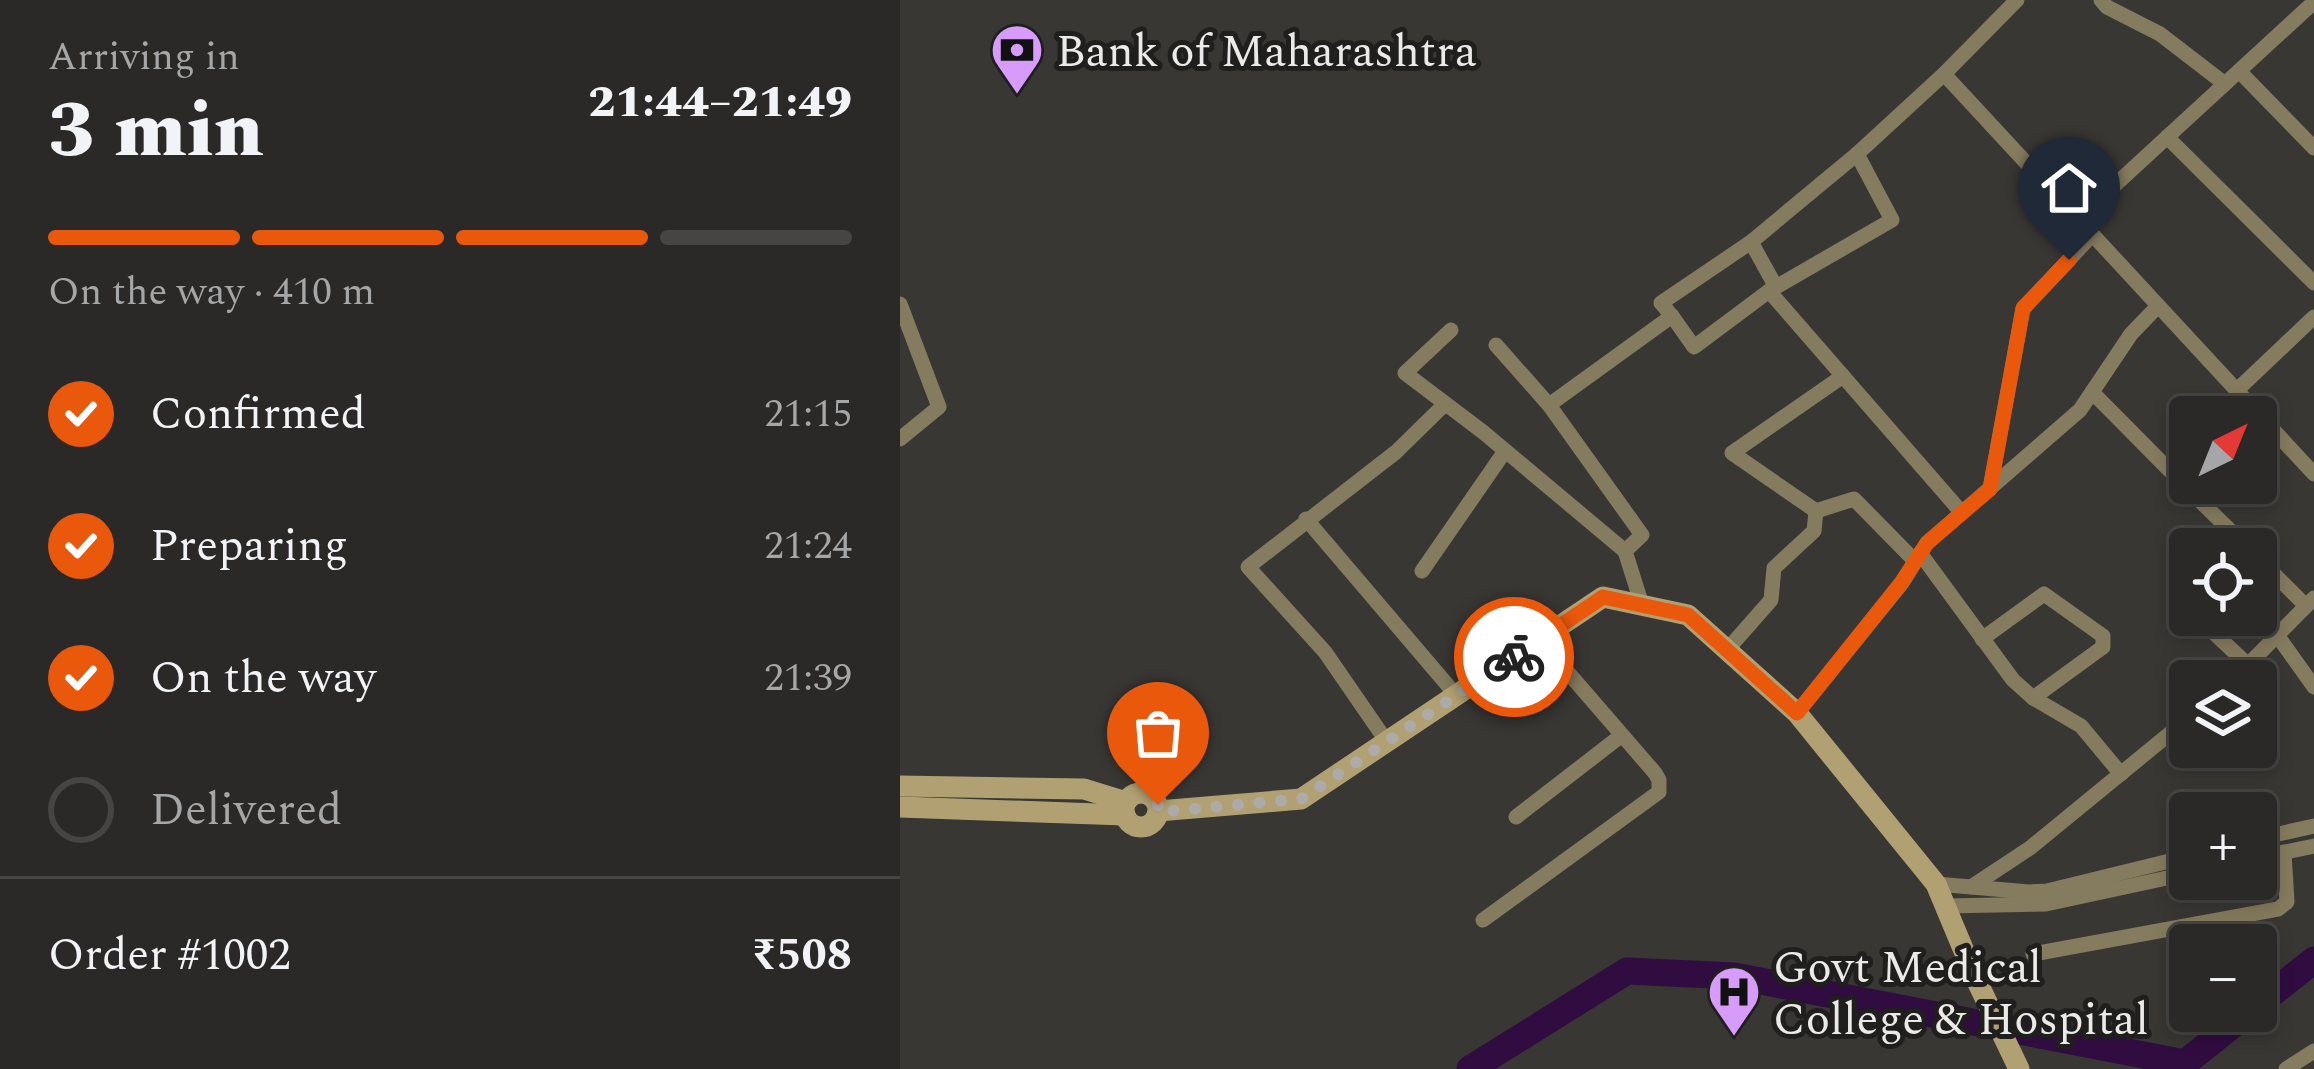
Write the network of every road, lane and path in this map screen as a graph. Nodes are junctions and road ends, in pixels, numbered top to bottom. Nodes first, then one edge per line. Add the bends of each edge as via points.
1 (2017, 0) edge
2 (2101, 0) edge
3 (2314, 2) edge
4 (2239, 71) junction
5 (1944, 74) junction
6 (2224, 84) junction
7 (2168, 137) junction
8 (2314, 148) edge
9 (1858, 154) junction
10 (2078, 219) junction
11 (2092, 235) junction
12 (1750, 242) junction
13 (2314, 283) edge
14 (1773, 289) junction
15 (900, 304) edge
16 (2158, 306) junction
17 (1672, 316) junction
18 (2314, 317) edge
19 (1450, 330) dead end
20 (907, 343) edge
21 (1496, 345) dead end
22 (1844, 376) junction
23 (2236, 391) junction
24 (2092, 392) junction
25 (2240, 396) edge
26 (1445, 404) junction
27 (1549, 405) junction
28 (900, 439) edge
29 (2277, 440) edge
30 (1505, 451) junction
31 (2169, 461) edge
32 (2314, 473) edge
33 (1990, 489) junction
34 (2212, 504) edge
35 (1816, 511) junction
36 (1962, 513) junction
37 (1306, 519) junction
38 (2232, 528) edge
39 (1625, 551) junction
40 (1918, 557) junction
41 (1422, 571) dead end
42 (2277, 574) edge
43 (2310, 602) edge
44 (1642, 605) junction
45 (2277, 635) joint
46 (2217, 636) edge
47 (2276, 636) edge
48 (1982, 639) junction
49 (1539, 640) junction
50 (1727, 650) junction
51 (2243, 660) edge
52 (2253, 660) edge
53 (2314, 687) edge
54 (1456, 695) junction
55 (2033, 698) junction
56 (1797, 713) junction
57 (2169, 734) edge
58 (1622, 735) junction
59 (1387, 742) junction
60 (2120, 774) junction
61 (903, 793) edge
62 (1516, 817) dead end
63 (2314, 826) edge
64 (2277, 834) edge
65 (2314, 846) edge
66 (2284, 852) junction
67 (2277, 854) edge
68 (2169, 861) edge
69 (2169, 878) edge
70 (1936, 884) junction
71 (1971, 887) junction
72 (1946, 905) junction
73 (1483, 920) dead end
74 (2033, 954) dead end
75 (2314, 1051) edge
76 (2019, 1069) edge
77 (2288, 1069) edge

1 - 5 street
2 - 6 street
3 - 4 street
4 - 6 street
4 - 8 street
5 - 9 street
5 - 10 street
6 - 7 street
7 - 10 street
7 - 13 street
9 - 12 street
9 - 14 street via 1892,220
10 - 11 street
11 - 16 street
11 - 33 street via 2023,308
12 - 14 street
12 - 17 street via 1661,302
14 - 17 street via 1694,347
14 - 22 street
15 - 20 street
16 - 23 street
16 - 24 street
17 - 27 street
18 - 23 street
19 - 26 street via 1405,373
20 - 28 street via 939,407
21 - 27 street
22 - 35 street via 1732,453
22 - 36 street
23 - 25 street
24 - 31 street
24 - 33 street
26 - 30 street
26 - 37 street
27 - 39 street via 1642,535
29 - 32 street
30 - 39 street
30 - 41 street
33 - 36 street
34 - 38 street
35 - 40 street via 1854,499
35 - 50 street via 1814,531 1774,568 1771,600
36 - 40 street
37 - 54 street
37 - 59 street via 1248,567 1325,652
39 - 44 street
40 - 48 street
40 - 56 street
42 - 43 street
43 - 45 street
44 - 49 street via 1603,597
44 - 50 street via 1688,615
45 - 53 street
46 - 51 street
47 - 52 street
48 - 55 street
48 - 55 street via 2044,594 2103,636 2104,647
49 - 54 street
49 - 58 street
50 - 56 street
54 - 59 street
55 - 60 street via 2081,726
56 - 70 street
57 - 60 street
58 - 62 street
58 - 73 street via 1659,780 1659,792
59 - 61 street via 1301,799 1159,812 1149,794 1136,794 1125,808 1084,789
60 - 71 street
63 - 64 street
65 - 66 street
66 - 67 street
66 - 74 street via 2288,902 2278,909
68 - 71 street via 2047,891
69 - 72 street via 2046,904
70 - 71 street
70 - 72 street
72 - 76 street
75 - 77 street

